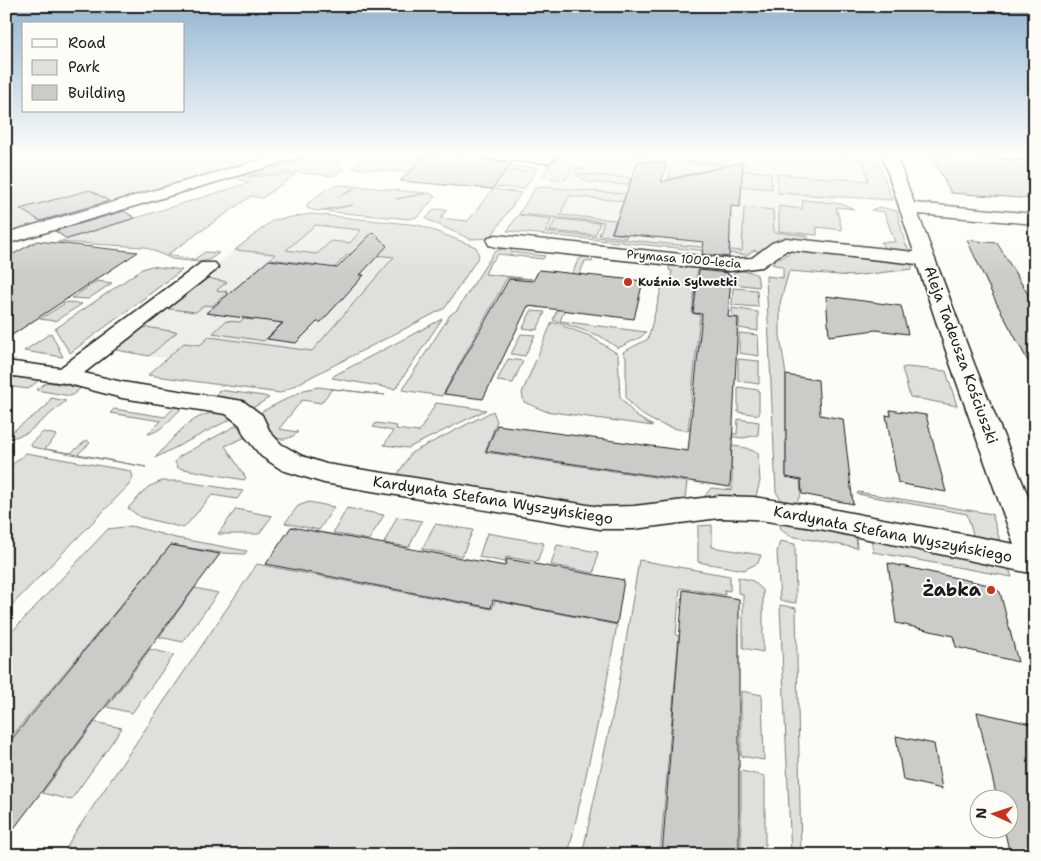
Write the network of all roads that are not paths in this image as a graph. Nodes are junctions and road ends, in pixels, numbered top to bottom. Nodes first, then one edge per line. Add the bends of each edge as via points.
1 (156, 195) edge
2 (903, 195) edge
3 (908, 208) junction
4 (1035, 219) edge
5 (6, 239) edge
6 (496, 241) dead end
7 (925, 259) junction
8 (184, 265) dead end
9 (6, 368) edge
10 (65, 376) junction
11 (1035, 555) edge
12 (1035, 561) edge

1 - 5 street
2 - 3 street, Aleja Tadeusza Kościuszki
3 - 4 street
3 - 7 street, Aleja Tadeusza Kościuszki
6 - 7 street, Prymasa 1000-lecia via 574,257 736,265 759,261 786,244
7 - 11 street, Aleja Tadeusza Kościuszki
8 - 10 street via 208,267
9 - 10 street, Kardynała Stefana Wyszyńskiego
10 - 12 street, Kardynała Stefana Wyszyńskiego via 122,390 234,407 252,421 258,435 271,450 292,463 324,473 600,518 635,519 720,507 770,510

